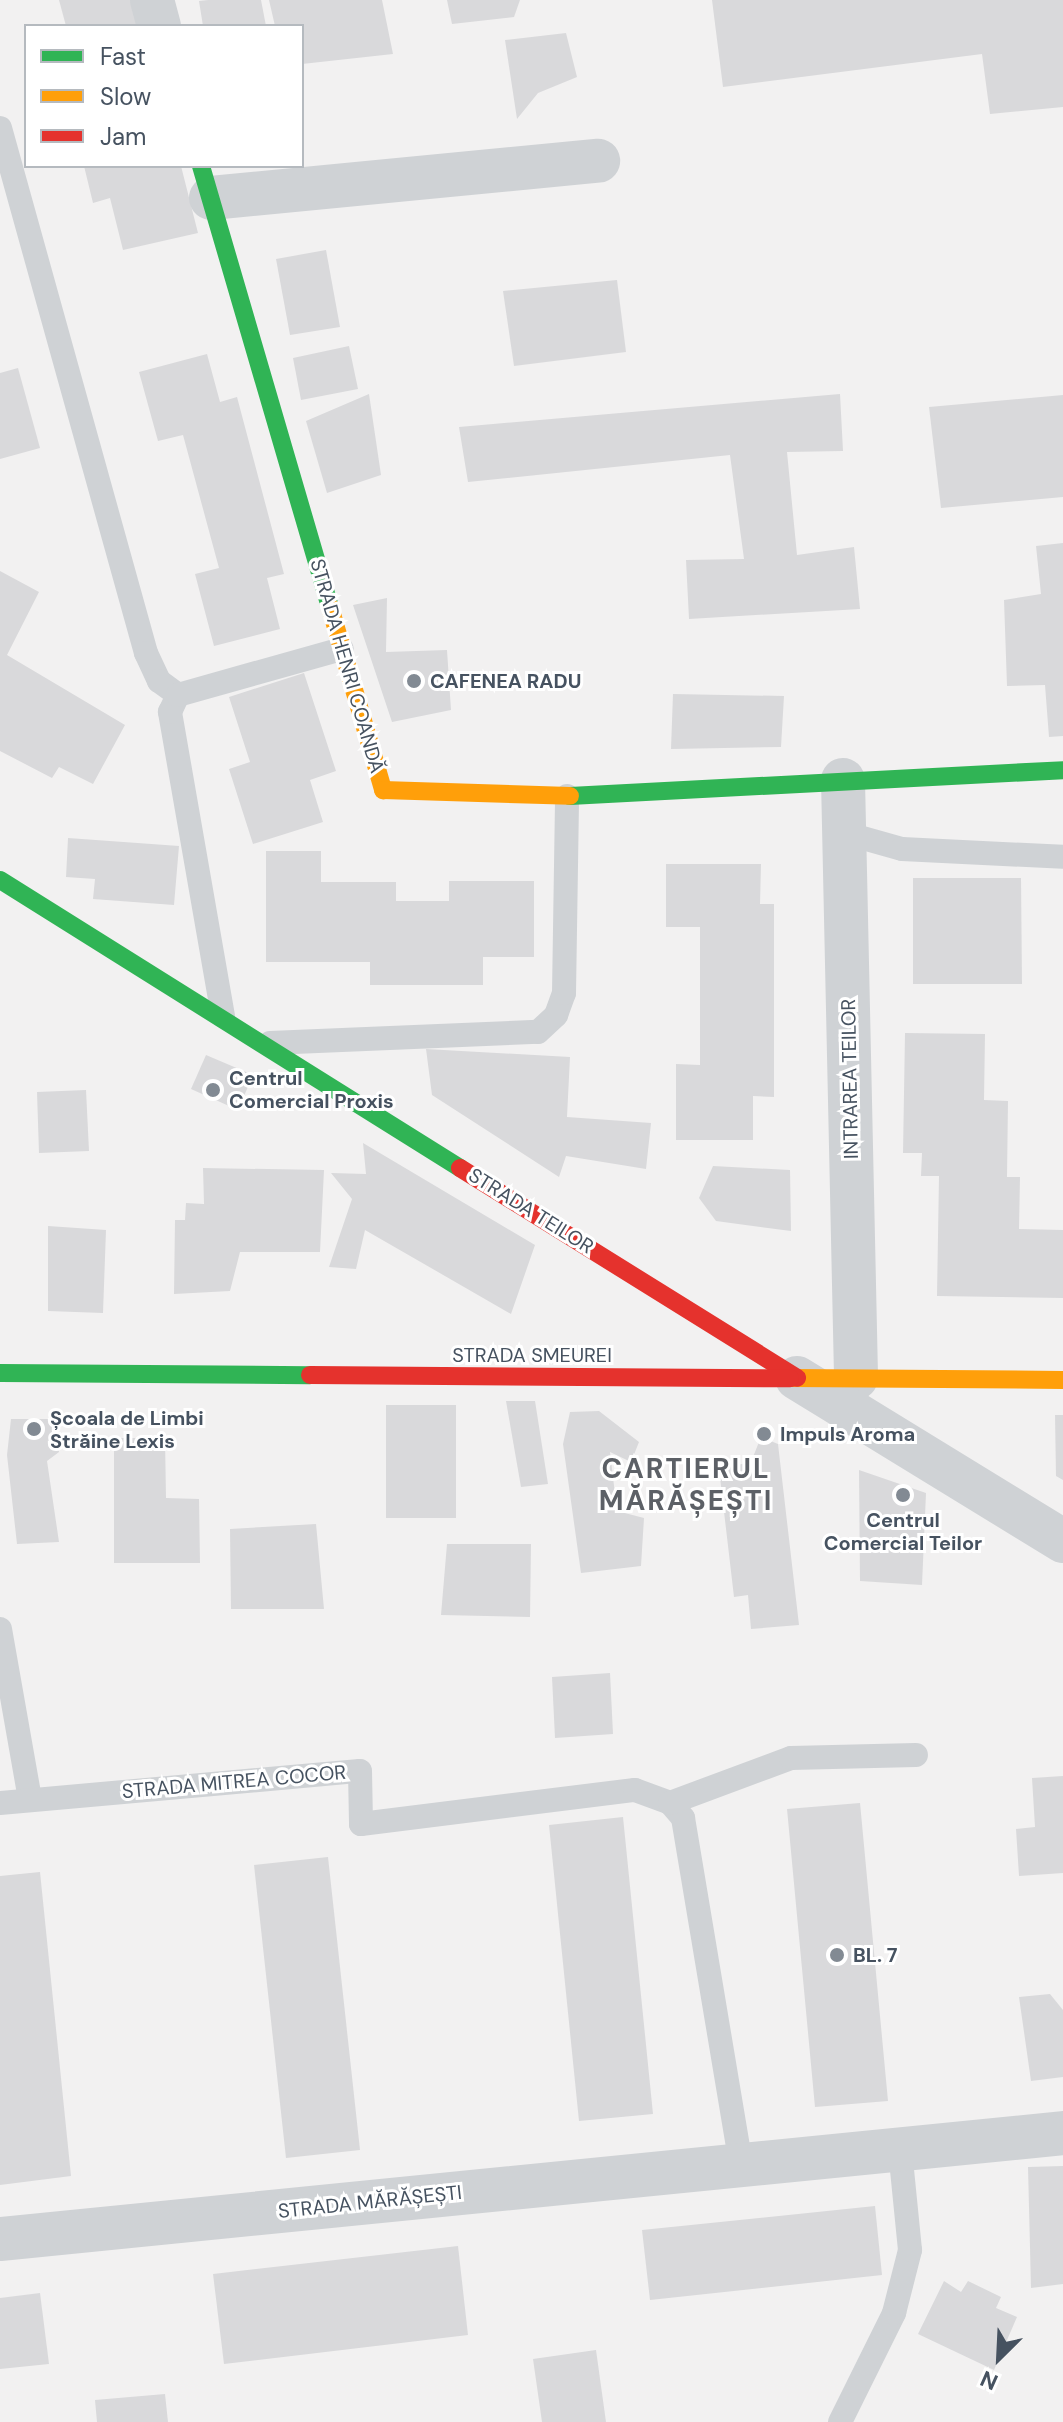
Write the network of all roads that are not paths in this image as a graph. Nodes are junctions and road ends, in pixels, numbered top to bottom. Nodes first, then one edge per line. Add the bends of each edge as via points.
1 (152, 0) edge
2 (158, 24) edge
3 (0, 128) edge
4 (598, 161) dead end
5 (206, 182) edge
6 (342, 649) junction
7 (178, 695) junction
8 (1063, 770) edge
9 (843, 780) junction
10 (567, 796) junction
11 (845, 833) junction
12 (1063, 857) edge
13 (0, 880) edge
14 (223, 1016) junction
15 (267, 1044) junction
16 (0, 1373) edge
17 (797, 1378) junction
18 (856, 1378) junction
19 (1063, 1380) edge
20 (1063, 1541) edge
21 (0, 1629) edge
22 (916, 1755) dead end
23 (30, 1799) junction
24 (0, 1803) edge
25 (670, 1803) junction
26 (1063, 2133) edge
27 (900, 2149) junction
28 (741, 2166) junction
29 (0, 2239) edge
30 (840, 2422) edge

1 - 2 street
3 - 7 lane via 146,653 159,681
4 - 5 street
5 - 6 street, STRADA HENRI COANDĂ
6 - 7 lane
6 - 10 street, STRADA HENRI COANDĂ via 383,790
7 - 14 lane via 170,712 173,748
8 - 9 street, STRADA HENRI COANDĂ
9 - 10 street, STRADA HENRI COANDĂ
9 - 11 street, INTRAREA TEILOR
10 - 15 lane via 564,993 556,1015 538,1032
11 - 12 lane via 902,849
11 - 18 street, INTRAREA TEILOR
13 - 14 street, STRADA TEILOR
14 - 15 street, STRADA TEILOR
15 - 17 street, STRADA TEILOR
16 - 17 street, STRADA SMEUREI
17 - 18 street, STRADA SMEUREI
17 - 20 street, STRADA TEILOR
18 - 19 street, STRADA SMEUREI
21 - 23 lane
22 - 25 lane via 791,1758
23 - 24 lane, STRADA MITREA COCOR
23 - 25 lane, STRADA MITREA COCOR via 360,1771 361,1824 635,1790
25 - 28 lane via 683,1818
26 - 27 street, STRADA MĂRĂȘEȘTI
27 - 28 street, STRADA MĂRĂȘEȘTI
27 - 30 lane via 910,2250 894,2313
28 - 29 street, STRADA MĂRĂȘEȘTI

